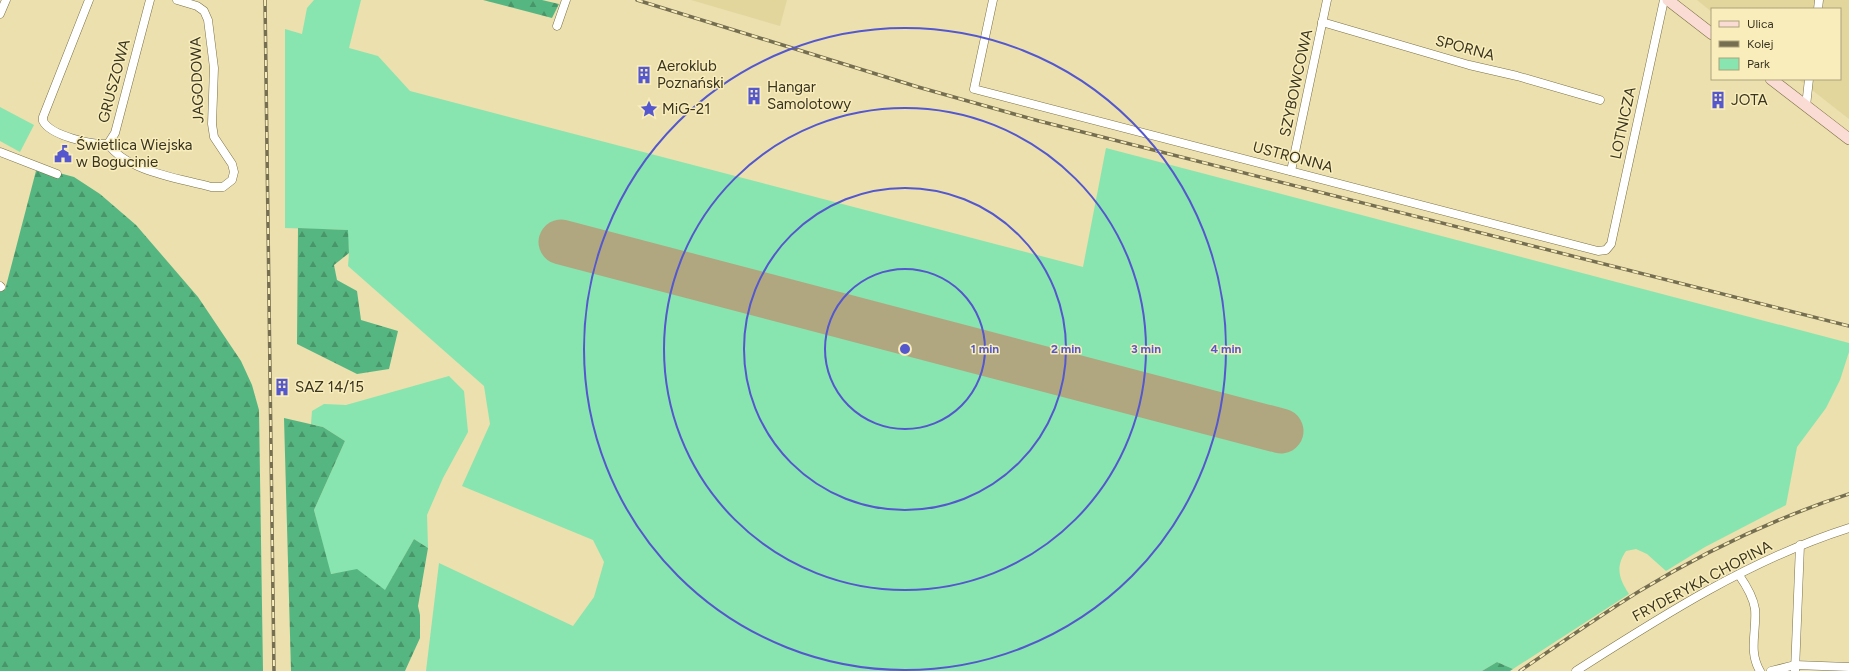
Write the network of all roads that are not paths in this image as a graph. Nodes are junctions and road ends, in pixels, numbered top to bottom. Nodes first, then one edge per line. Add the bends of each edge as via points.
1 (6, 0) edge
2 (89, 0) edge
3 (150, 0) edge
4 (177, 0) edge
5 (566, 0) edge
6 (993, 0) edge
7 (1327, 0) edge
8 (1664, 0) edge
9 (1668, 0) edge
10 (0, 14) edge
11 (1322, 22) junction
12 (557, 26) dead end
13 (1711, 33) edge
14 (1772, 80) edge
15 (1809, 80) edge
16 (1600, 100) dead end
17 (1806, 106) junction
18 (1849, 139) edge
19 (108, 144) junction
20 (0, 152) edge
21 (1291, 171) junction
22 (57, 174) dead end
23 (1606, 250) joint
24 (1849, 528) edge
25 (1800, 545) junction
26 (1739, 575) junction
27 (1795, 668) edge
28 (1849, 668) edge
29 (1576, 671) edge
30 (1760, 671) edge
31 (1771, 671) edge

1 - 10 street
2 - 19 street, GRUSZOWA via 42,121 50,129 85,142
3 - 19 street, GRUSZOWA via 115,133
4 - 19 street, JAGODOWA via 197,6 204,11 208,20 214,68 212,124 214,137 232,164 232,180 223,187 212,187 143,169 115,153
5 - 12 street
6 - 21 street, USTRONNA via 974,89
7 - 11 street, SZYBOWCOWA
8 - 23 street, LOTNICZA via 1611,244
9 - 13 main road
11 - 16 street, SPORNA
11 - 21 street, SZYBOWCOWA
14 - 17 main road
15 - 17 street
17 - 18 main road
20 - 22 street
21 - 23 street, USTRONNA via 1598,251
24 - 25 street, FRYDERYKA CHOPINA
25 - 26 street, FRYDERYKA CHOPINA
25 - 27 street
26 - 29 street, FRYDERYKA CHOPINA via 1649,624
26 - 30 street via 1753,599 1753,655
27 - 28 street
27 - 31 street

